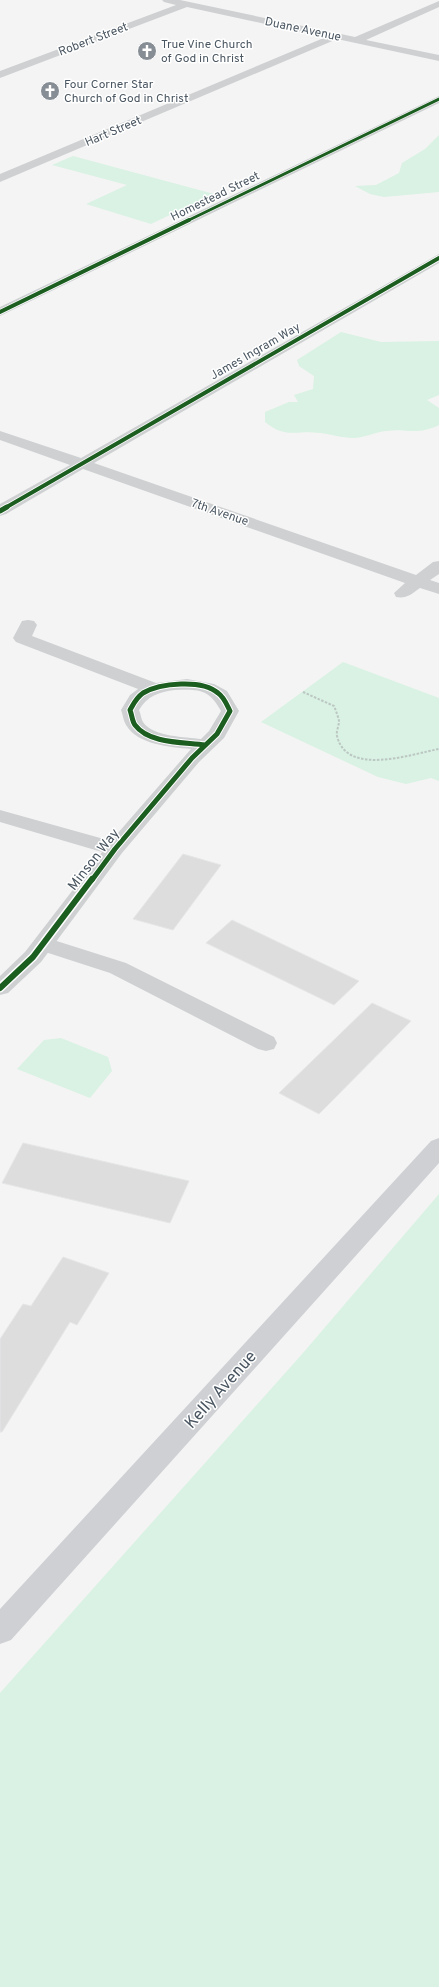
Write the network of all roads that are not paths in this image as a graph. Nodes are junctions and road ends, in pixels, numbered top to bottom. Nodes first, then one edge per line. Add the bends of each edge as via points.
1 (167, 0) edge
2 (186, 4) junction
3 (439, 4) edge
4 (336, 36) junction
5 (357, 40) junction
6 (439, 58) edge
7 (0, 75) edge
8 (439, 99) edge
9 (0, 178) edge
10 (439, 258) edge
11 (0, 312) edge
12 (0, 435) edge
13 (83, 464) junction
14 (0, 511) edge
15 (439, 566) edge
16 (418, 582) junction
17 (439, 589) edge
18 (402, 593) dead end
19 (28, 625) dead end
20 (153, 688) junction
21 (205, 745) junction
22 (0, 816) edge
23 (115, 849) junction
24 (44, 944) junction
25 (0, 988) edge
26 (266, 1043) dead end
27 (439, 1147) edge
28 (0, 1630) edge

1 - 2 street, Duane Avenue
2 - 4 street, Duane Avenue
2 - 7 street, Robert Street
3 - 5 street
4 - 5 street, Duane Avenue
4 - 9 street, Hart Street
5 - 6 street, Duane Avenue
8 - 11 street, Homestead Street
10 - 13 street, James Ingram Way
12 - 13 street, 7th Avenue
13 - 14 street, James Ingram Way
13 - 16 street, 7th Avenue
15 - 16 street
16 - 17 street, 7th Avenue
16 - 18 street
19 - 20 street via 22,638
20 - 21 street, Minson Way via 137,698 130,710 134,724 146,734 164,740
20 - 21 street, Minson Way via 174,684 205,686 218,691 230,711 217,734
21 - 23 street, Minson Way
22 - 23 street
23 - 24 street, Minson Way
24 - 25 street, Minson Way via 34,957
24 - 26 street via 118,968
27 - 28 main road, Kelly Avenue

